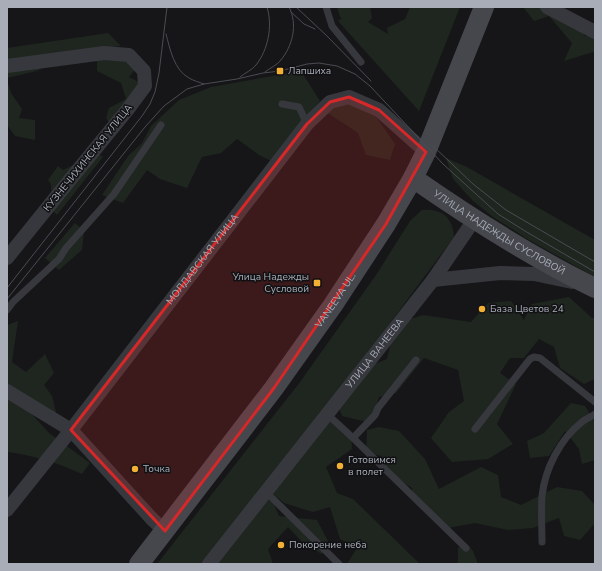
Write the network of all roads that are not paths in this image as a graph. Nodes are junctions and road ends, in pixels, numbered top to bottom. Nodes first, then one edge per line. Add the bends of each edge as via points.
1 (326, 7) edge
2 (484, 7) edge
3 (547, 7) edge
4 (595, 32) edge
5 (361, 62) dead end
6 (7, 66) edge
7 (282, 104) dead end
8 (307, 124) junction
9 (161, 125) dead end
10 (426, 152) junction
11 (414, 178) junction
12 (474, 220) junction
13 (7, 258) edge
14 (433, 280) junction
15 (591, 286) edge
16 (7, 310) edge
17 (416, 360) dead end
18 (7, 391) edge
19 (595, 402) edge
20 (328, 414) junction
21 (595, 414) edge
22 (475, 429) dead end
23 (71, 430) junction
24 (353, 438) junction
25 (266, 492) junction
26 (7, 510) edge
27 (165, 530) junction
28 (542, 542) dead end
29 (466, 548) dead end
30 (138, 564) edge
31 (209, 564) edge
32 (339, 564) edge

1 - 5 lane via 332,26
2 - 10 main road, VANEEVA UL.
3 - 4 street
6 - 13 street, КУЗНЕЧИХИНСКАЯ УЛИЦА via 104,53 129,55 144,71 145,86
7 - 8 lane via 299,107
8 - 10 street, МОЛДАВСКАЯ УЛИЦА via 330,102 349,97 380,110
8 - 23 street, МОЛДАВСКАЯ УЛИЦА
9 - 16 lane via 114,194 59,259
10 - 11 main road, VANEEVA UL.
11 - 12 main road, УЛИЦА НАДЕЖДЫ СУСЛОВОЙ
11 - 27 main road, VANEEVA UL. via 372,247 285,374
12 - 14 street, УЛИЦА ВАНЕЕВА
12 - 15 main road, УЛИЦА НАДЕЖДЫ СУСЛОВОЙ via 523,250
14 - 15 street, УЛИЦА НАДЕЖДЫ СУСЛОВОЙ via 506,273 534,274
14 - 20 street, УЛИЦА ВАНЕЕВА
17 - 24 lane via 375,415
18 - 23 street
19 - 22 lane via 540,358 534,357
20 - 24 lane
20 - 25 street
21 - 28 lane via 582,421 571,433 557,451 546,474 542,496
23 - 26 street, МОЛДАВСКАЯ УЛИЦА
23 - 27 street
24 - 29 lane
25 - 31 street
25 - 32 lane
27 - 30 main road, VANEEVA UL.

